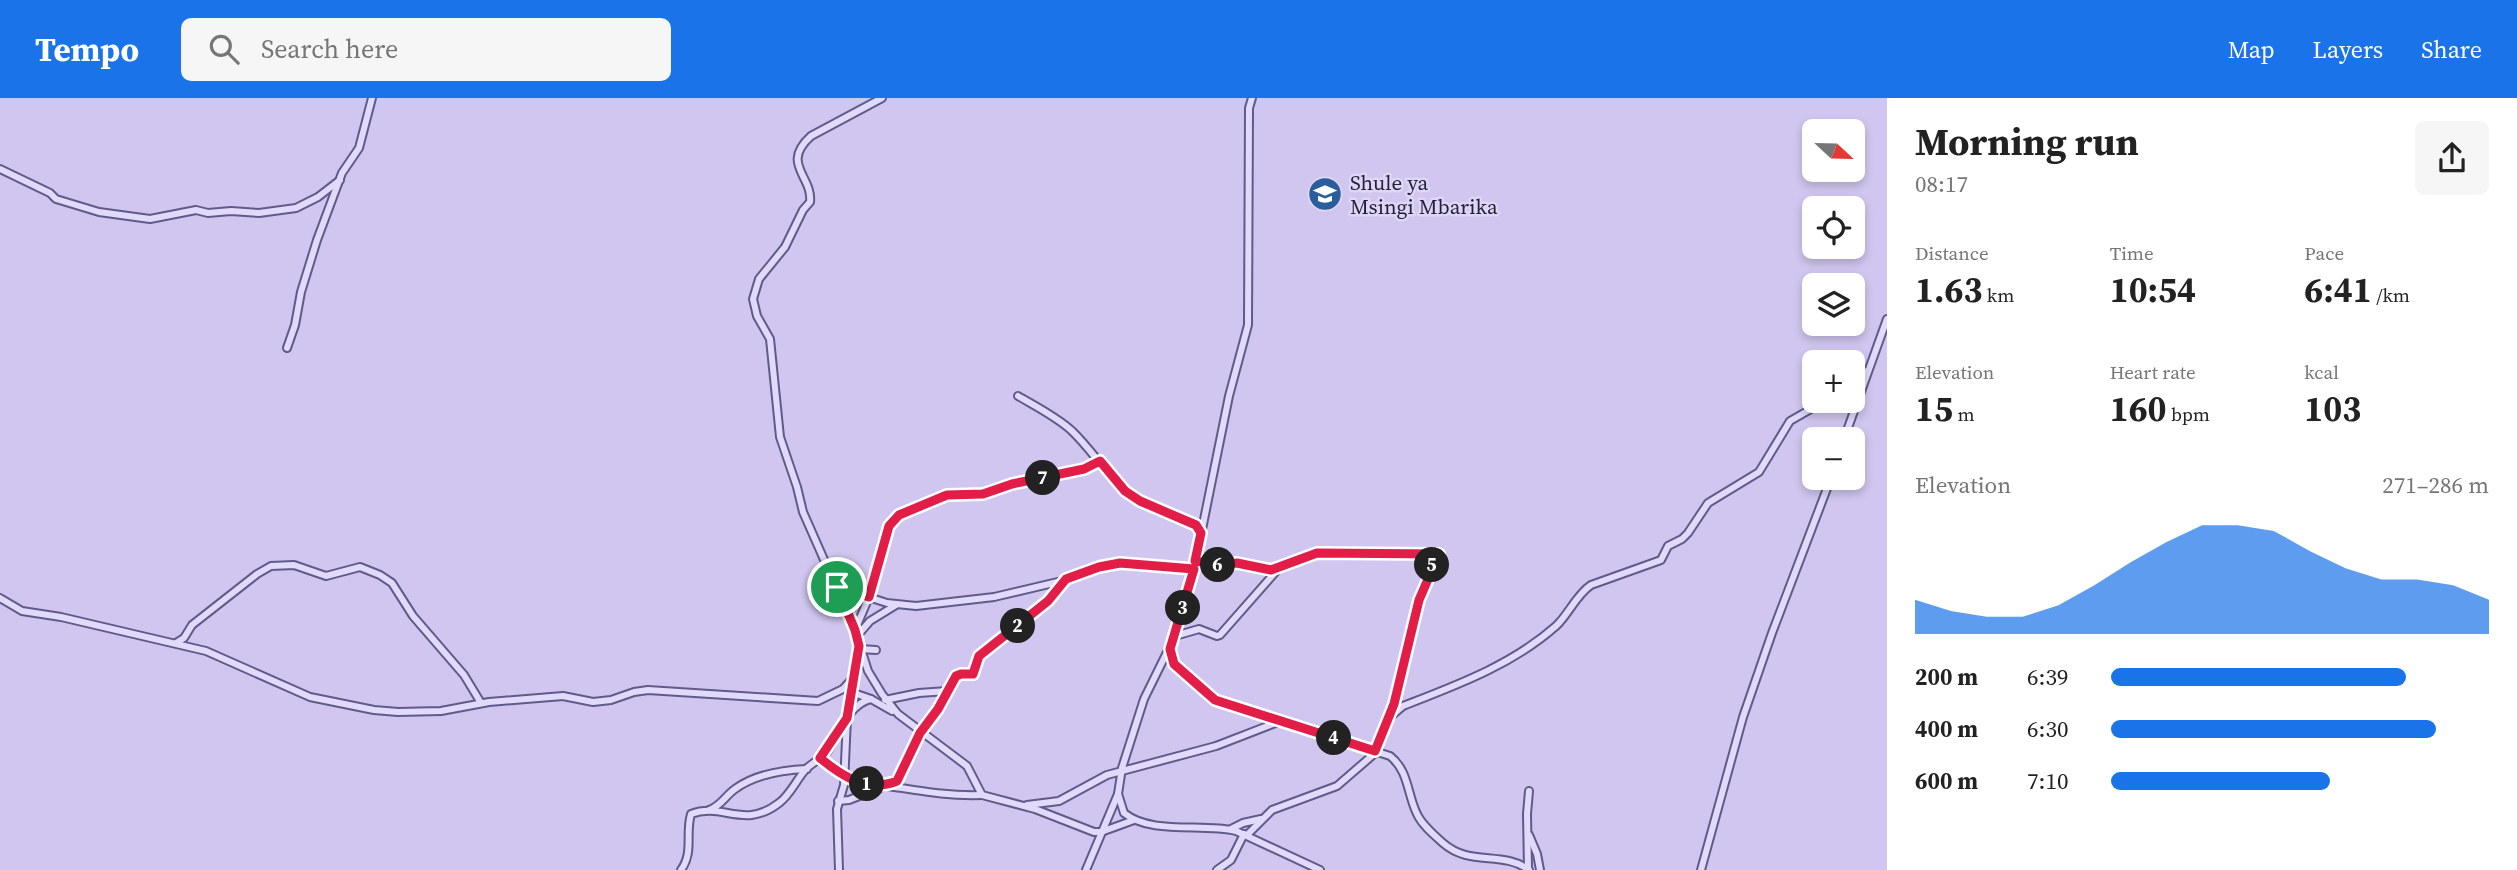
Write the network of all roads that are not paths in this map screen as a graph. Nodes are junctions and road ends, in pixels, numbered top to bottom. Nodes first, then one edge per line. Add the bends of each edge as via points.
1 (372, 98) edge
2 (882, 98) edge
3 (1252, 98) edge
4 (0, 169) edge
5 (340, 180) junction
6 (1887, 319) edge
7 (287, 348) dead end
8 (1867, 371) joint
9 (1018, 396) dead end
10 (1805, 413) edge
11 (1848, 427) edge
12 (1100, 461) junction
13 (1827, 490) edge
14 (1201, 533) junction
15 (1194, 565) junction
16 (1279, 568) junction
17 (1066, 579) junction
18 (837, 587) junction
19 (869, 597) junction
20 (0, 598) edge
21 (897, 605) junction
22 (856, 633) junction
23 (1175, 636) junction
24 (176, 643) junction
25 (860, 648) junction
26 (1170, 649) junction
27 (876, 650) dead end
28 (854, 677) junction
29 (843, 689) junction
30 (947, 691) junction
31 (852, 692) junction
32 (871, 699) junction
33 (887, 700) junction
34 (481, 704) junction
35 (898, 714) junction
36 (847, 718) junction
37 (1388, 718) junction
38 (1278, 722) junction
39 (920, 733) junction
40 (1375, 751) junction
41 (820, 758) junction
42 (807, 769) junction
43 (1121, 773) junction
44 (844, 776) junction
45 (895, 784) junction
46 (883, 787) junction
47 (1529, 791) dead end
48 (1118, 794) junction
49 (982, 795) junction
50 (838, 801) junction
51 (1021, 805) junction
52 (705, 811) junction
53 (1263, 819) junction
54 (1134, 820) junction
55 (1231, 830) junction
56 (1527, 831) junction
57 (1101, 832) junction
58 (1246, 834) junction
59 (1299, 860) junction
60 (1296, 868) dead end
61 (1529, 869) edge
62 (681, 870) edge
63 (839, 870) edge
64 (1086, 870) edge
65 (1217, 870) edge
66 (1320, 870) edge
67 (1540, 870) edge
68 (1701, 870) edge

1 - 5 street via 359,148
2 - 18 street via 811,136 802,146 798,168 810,202 785,247 759,279 754,299 757,316 770,339 780,437 803,512
3 - 14 street via 1248,325
4 - 5 street via 56,199 99,212 150,219 196,210 253,213 296,208
5 - 7 street via 308,268
6 - 8 street
8 - 11 street
9 - 12 street via 1068,427
10 - 37 street via 1790,421 1759,472 1707,503 1688,533 1668,546 1661,560 1591,585 1556,626 1514,658 1403,706
12 - 14 street via 1125,491 1192,522
12 - 19 street via 983,494 947,495 899,515 889,526
13 - 68 street via 1751,694
14 - 15 street
15 - 16 street via 1237,563
15 - 17 street via 1120,563
15 - 23 street
16 - 23 street via 1220,635 1199,629
16 - 37 street via 1317,553 1439,554 1419,600
17 - 21 street via 994,597
17 - 30 street via 1048,601 979,656 973,674 956,676
18 - 19 street
18 - 22 street
19 - 21 street
19 - 22 street
20 - 24 street via 22,611
21 - 22 street
22 - 25 street
23 - 26 street
24 - 34 street via 221,656 296,691 333,702 398,712
24 - 34 street via 192,625 271,566 299,566 324,576 360,567 392,583
25 - 27 street
25 - 28 street
25 - 33 street
26 - 38 street via 1174,664 1210,698
26 - 43 street via 1144,699
28 - 29 street
28 - 31 street
29 - 31 street
29 - 34 street via 818,701 648,690 593,702 563,696
30 - 33 street
30 - 39 street
31 - 32 street
31 - 36 street
32 - 33 street
32 - 35 street
32 - 36 street
33 - 35 street
35 - 39 street
36 - 41 street
36 - 44 street
37 - 40 street
38 - 40 street
38 - 43 street via 1216,747
39 - 45 street
39 - 49 street via 967,766
40 - 53 street via 1336,786 1273,810
40 - 61 street via 1401,766 1418,815 1444,845 1469,858 1500,858
41 - 42 street
41 - 44 street
42 - 52 street via 750,780 720,805
42 - 52 street via 783,800 766,812 739,816
43 - 48 street
43 - 51 street via 1099,778 1059,801
44 - 46 street
44 - 50 street
45 - 46 street
45 - 49 street via 932,794
46 - 50 street
47 - 56 street
48 - 54 street via 1124,813
48 - 57 street
49 - 51 street
50 - 63 street
51 - 57 street
52 - 62 street via 690,816 690,850
53 - 55 street
53 - 58 street
54 - 55 street
54 - 57 street
55 - 58 street
56 - 61 street
56 - 67 street
57 - 64 street
58 - 59 street
58 - 65 street via 1231,860
59 - 60 street
59 - 66 street

